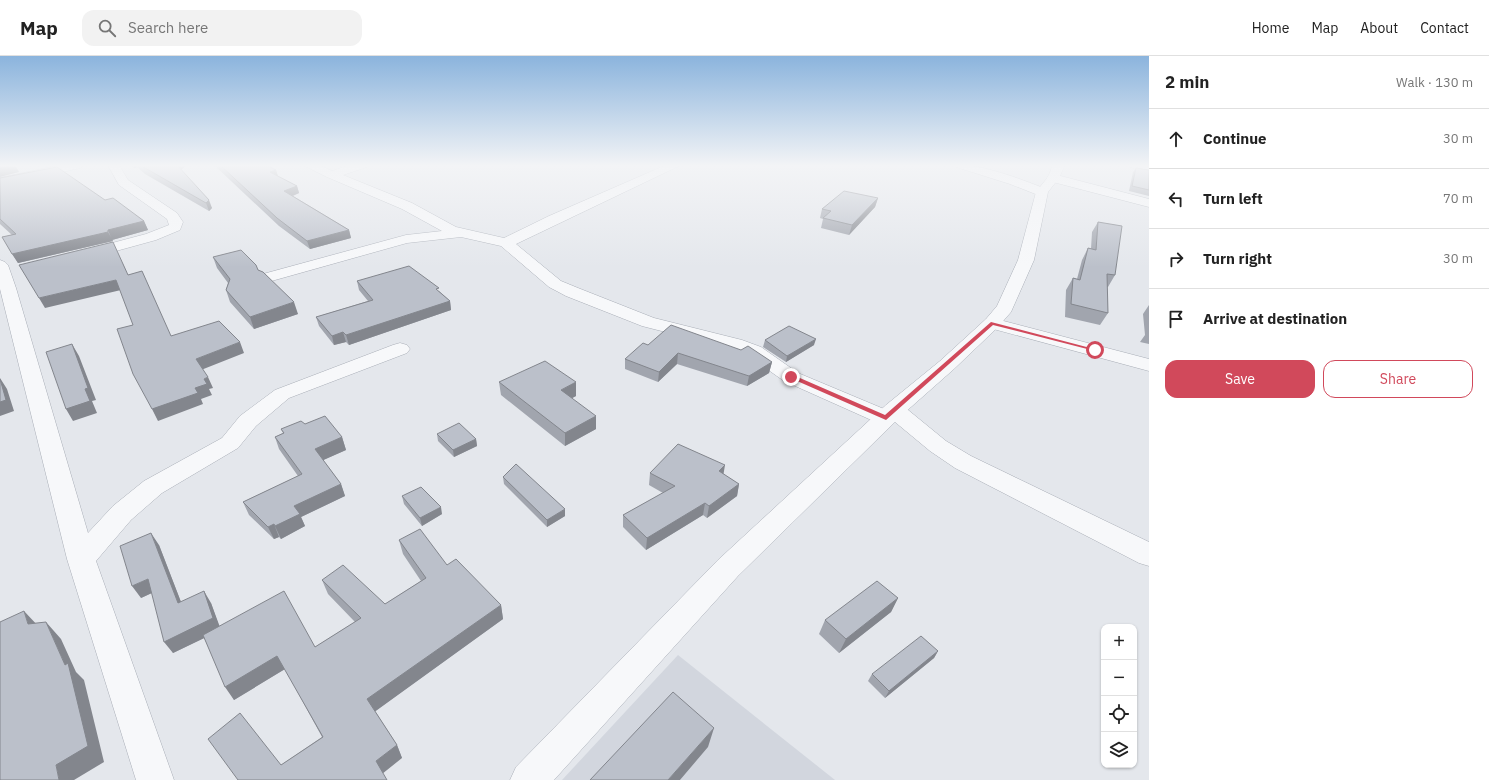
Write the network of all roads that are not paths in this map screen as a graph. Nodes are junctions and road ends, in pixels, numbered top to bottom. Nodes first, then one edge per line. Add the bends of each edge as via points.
1 (147, 199) edge
2 (390, 199) edge
3 (600, 199) edge
4 (1045, 199) edge
5 (1132, 199) edge
6 (1149, 203) edge
7 (458, 232) junction
8 (506, 243) junction
9 (73, 257) edge
10 (8, 269) edge
11 (269, 277) edge
12 (992, 323) junction
13 (400, 348) dead end
14 (1149, 365) edge
15 (890, 414) junction
16 (1149, 555) edge
17 (81, 559) junction
18 (155, 780) edge
19 (529, 780) edge

1 - 9 street via 172,216 176,222 175,227 138,241
2 - 7 street
3 - 8 street
4 - 12 street via 1026,260 1005,308
5 - 6 street
7 - 8 street
7 - 11 street via 406,240
8 - 15 street via 555,284 572,292 648,322 754,351 791,377
10 - 17 street
12 - 14 street
12 - 15 street
13 - 17 street via 282,394 248,421 230,443 153,487 122,513
15 - 16 street via 963,462
15 - 19 street via 728,568
17 - 18 street

